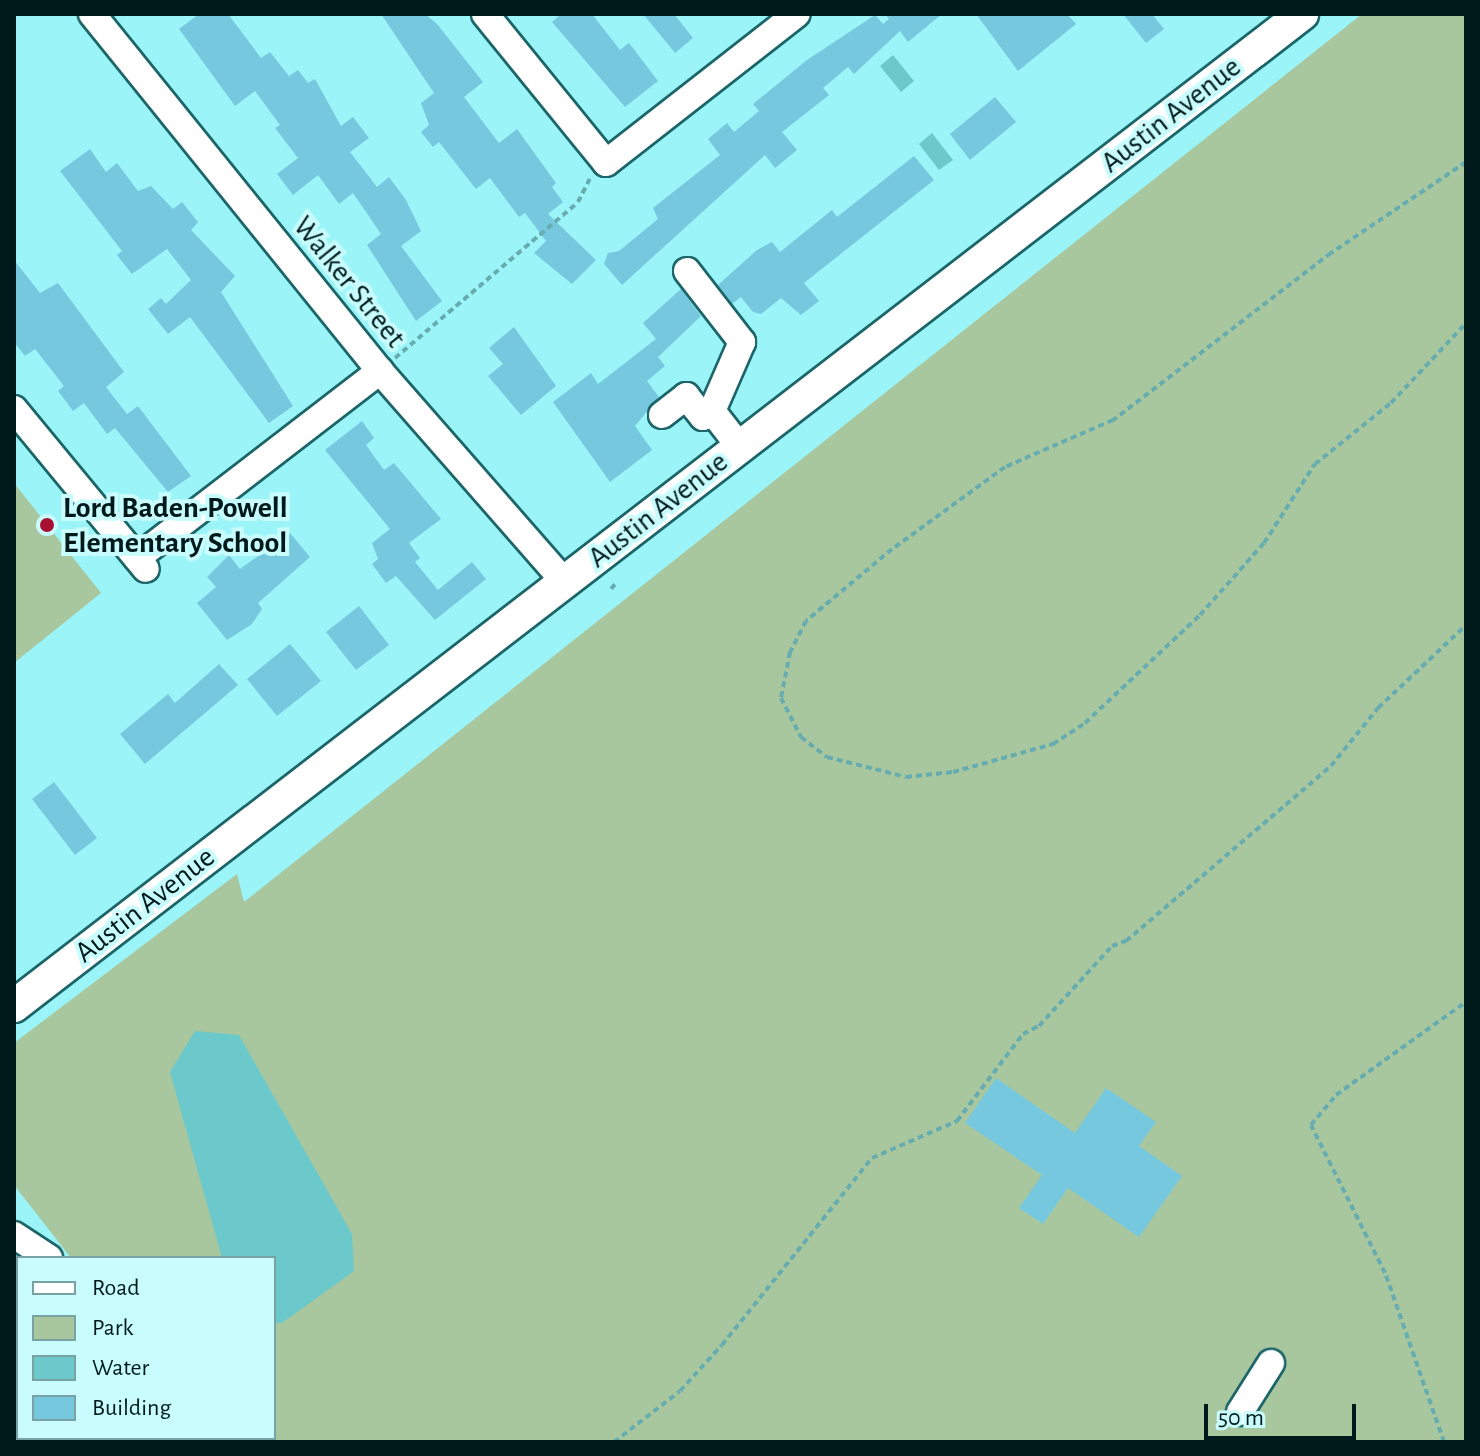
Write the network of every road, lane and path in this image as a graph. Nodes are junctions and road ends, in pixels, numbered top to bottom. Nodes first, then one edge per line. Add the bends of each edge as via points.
1 (92, 14) edge
2 (485, 14) edge
3 (797, 14) edge
4 (1302, 14) edge
5 (1466, 162) edge
6 (606, 163) junction
7 (687, 271) dead end
8 (1466, 323) edge
9 (380, 371) junction
10 (14, 409) edge
11 (712, 411) junction
12 (662, 415) dead end
13 (740, 447) junction
14 (565, 582) junction
15 (616, 583) dead end
16 (611, 589) dead end
17 (1466, 625) edge
18 (1466, 1002) edge
19 (14, 1006) edge
20 (14, 1235) edge
21 (46, 1256) edge
22 (1271, 1363) dead end
23 (1240, 1412) dead end
24 (614, 1442) edge
25 (1444, 1442) edge

1 - 9 street, Walker Street
2 - 6 street
3 - 6 street
4 - 13 main road, Austin Avenue
5 - 8 path via 1331,253 1113,420 1005,467 892,549 806,621 790,652 781,698 801,737 827,757 906,777 953,772 1053,744 1085,723 1200,615 1264,543 1315,464 1382,412
6 - 9 path via 587,181 578,202
7 - 11 street via 742,342
9 - 10 street via 142,564
9 - 14 street, Walker Street
11 - 12 street via 703,417 686,396
11 - 13 street
13 - 14 main road, Austin Avenue
14 - 19 main road, Austin Avenue
15 - 16 path
17 - 24 path via 1378,708 1331,766 1126,941 1112,946 1039,1026 1023,1034 957,1121 872,1158 722,1345 680,1391
18 - 25 path via 1336,1095 1311,1125 1385,1273
20 - 21 street
22 - 23 street

